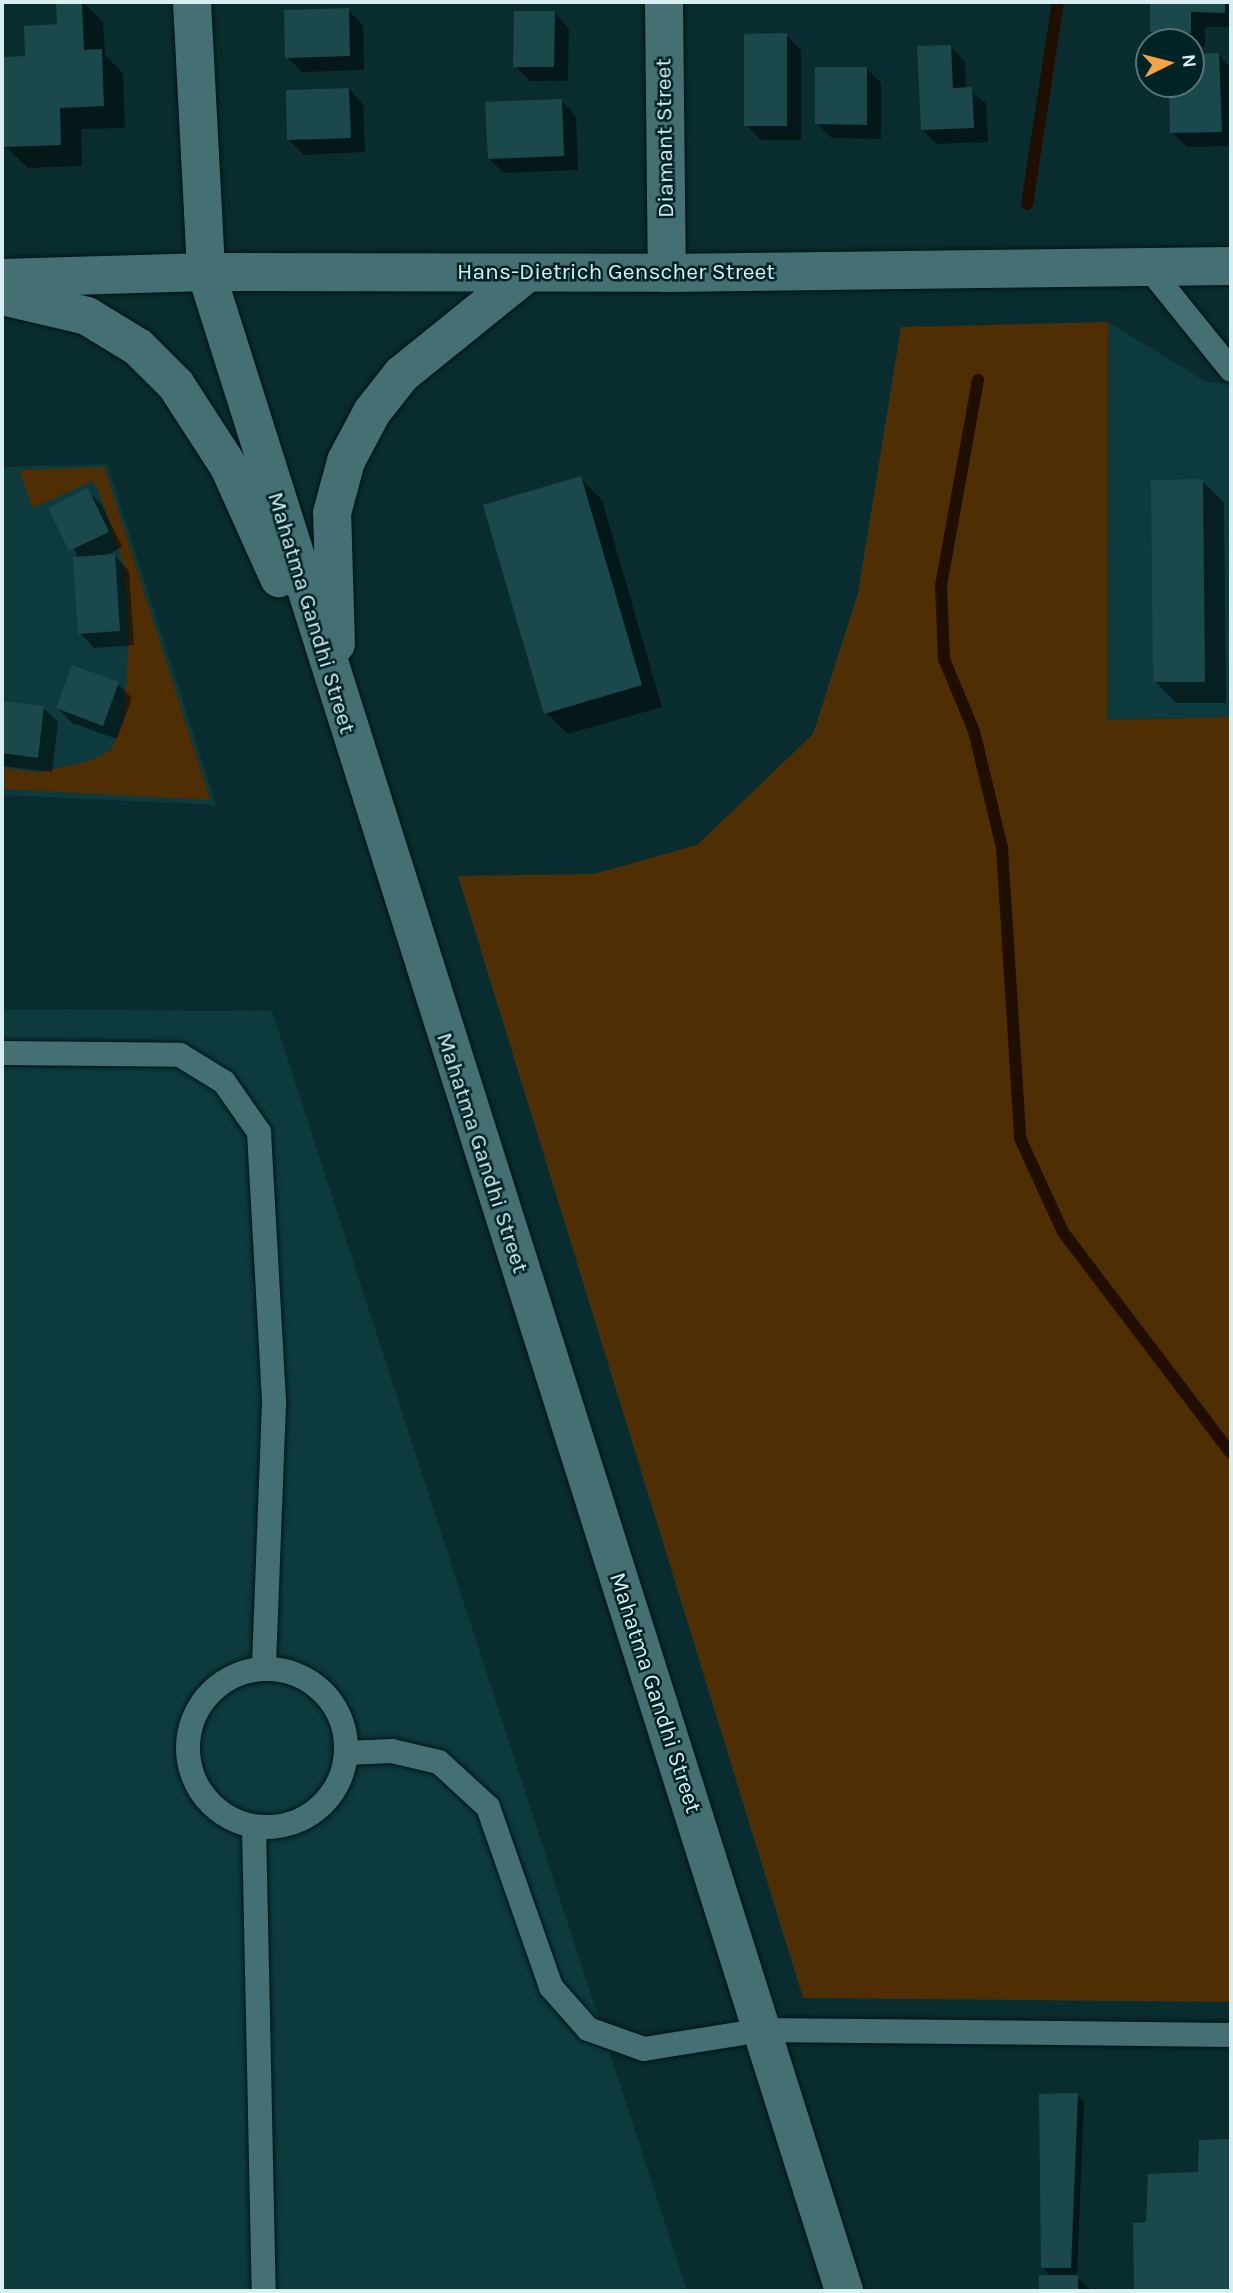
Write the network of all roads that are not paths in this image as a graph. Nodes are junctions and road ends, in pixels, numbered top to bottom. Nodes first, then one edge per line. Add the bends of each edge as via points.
1 (192, 2) edge
2 (664, 2) edge
3 (1231, 266) edge
4 (1147, 267) junction
5 (206, 272) junction
6 (527, 273) junction
7 (667, 273) junction
8 (2, 278) edge
9 (2, 296) edge
10 (1231, 370) edge
11 (345, 723) junction
12 (2, 1053) edge
13 (264, 1669) junction
14 (346, 1753) junction
15 (254, 1827) junction
16 (762, 2030) junction
17 (1231, 2035) edge
18 (264, 2291) edge
19 (844, 2291) edge

1 - 5 street, Mahatma Gandhi Street
2 - 7 street, Diamant Street
3 - 4 street, Hans-Dietrich Genscher Street
4 - 7 street, Hans-Dietrich Genscher Street
4 - 10 lane
5 - 6 street, Hans-Dietrich Genscher Street
5 - 8 street, Hans-Dietrich Genscher Street
5 - 11 street, Mahatma Gandhi Street
6 - 7 street, Hans-Dietrich Genscher Street
6 - 11 street via 402,374 372,412 346,461 332,513 333,611
9 - 11 street via 87,316 138,347 176,385 229,467
11 - 16 street, Mahatma Gandhi Street
12 - 13 lane via 180,1055 224,1083 259,1132 274,1404
13 - 14 lane via 290,1672 323,1693 343,1727
13 - 15 lane via 239,1674 216,1687 200,1707 190,1731 188,1756 195,1782 210,1803 230,1819
14 - 15 lane via 340,1779 326,1801 306,1818 281,1826
14 - 16 lane via 392,1751 439,1762 488,1807 551,1987 588,2029 644,2049
15 - 18 lane
16 - 17 lane
16 - 19 street, Mahatma Gandhi Street

